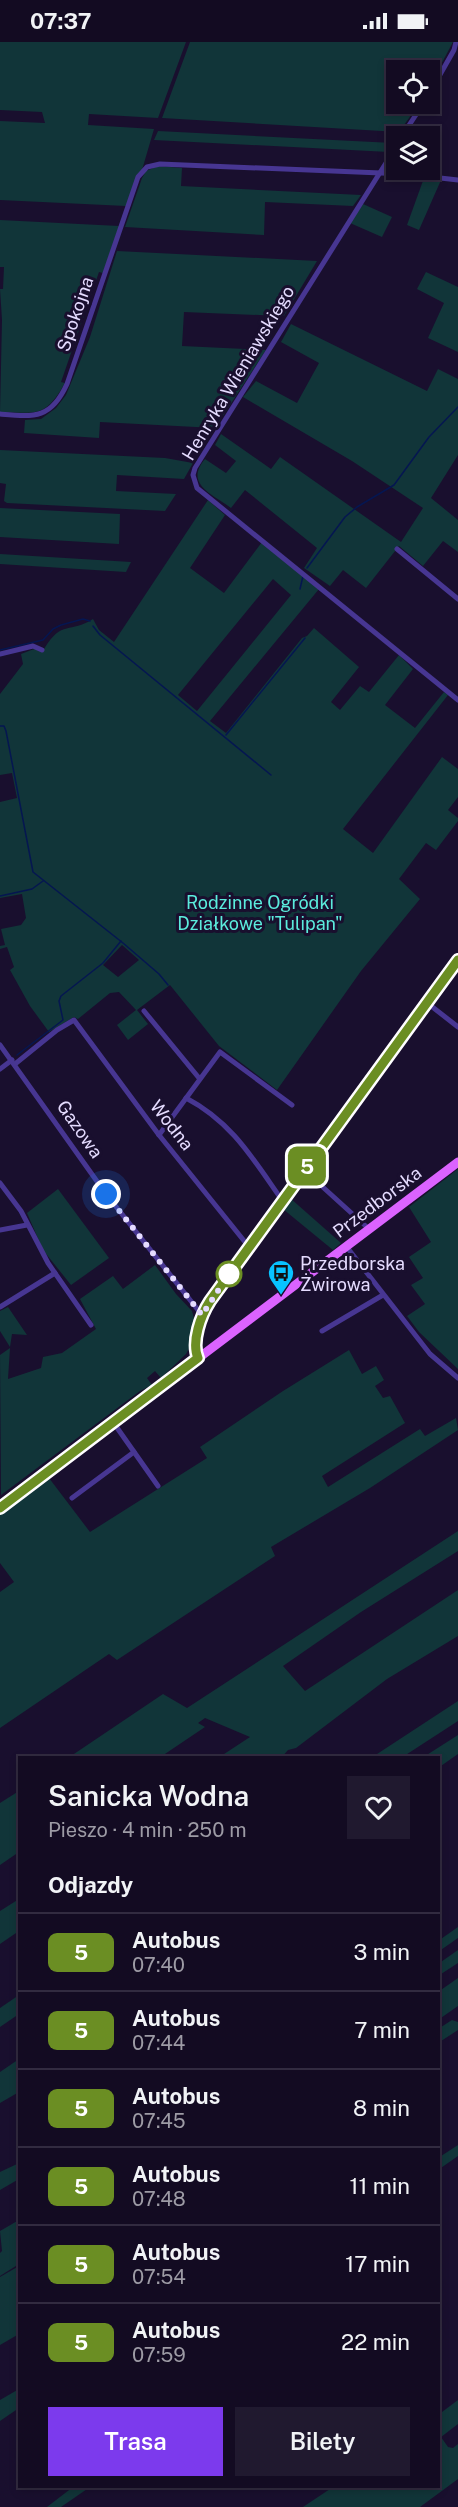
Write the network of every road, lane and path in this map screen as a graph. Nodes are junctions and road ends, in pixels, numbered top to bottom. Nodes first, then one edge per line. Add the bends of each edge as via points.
1 (456, 42) edge
2 (440, 75) edge
3 (386, 161) edge
4 (378, 173) junction
5 (458, 180) edge
6 (0, 414) edge
7 (397, 549) dead end
8 (458, 599) edge
9 (42, 650) dead end
10 (0, 654) edge
11 (458, 700) edge
12 (458, 960) edge
13 (426, 1002) junction
14 (144, 1011) dead end
15 (458, 1027) edge
16 (0, 1045) edge
17 (13, 1062) junction
18 (0, 1069) edge
19 (199, 1078) junction
20 (186, 1098) junction
21 (292, 1105) dead end
22 (159, 1135) junction
23 (458, 1162) edge
24 (304, 1170) junction
25 (0, 1183) edge
26 (282, 1200) junction
27 (27, 1225) junction
28 (369, 1229) junction
29 (0, 1230) edge
30 (249, 1246) junction
31 (346, 1246) junction
32 (55, 1273) junction
33 (383, 1295) junction
34 (0, 1307) edge
35 (202, 1315) junction
36 (91, 1325) dead end
37 (322, 1331) dead end
38 (198, 1358) junction
39 (458, 1378) edge
40 (113, 1422) junction
41 (134, 1452) junction
42 (158, 1486) dead end
43 (72, 1498) dead end
44 (0, 1508) edge

1 - 2 street
3 - 4 street, Henryka Wieniawskiego
4 - 5 street
4 - 6 street, Spokojna via 160,164 147,167 138,177 67,384 58,400 39,414
4 - 11 street, Henryka Wieniawskiego via 195,468 194,476 197,488
7 - 8 street
9 - 10 street via 33,646
12 - 13 street
13 - 15 street
13 - 24 street
14 - 19 street
16 - 17 street, Gazowa
17 - 18 street
17 - 22 street, Wodna via 74,1020
17 - 35 street, Gazowa via 106,1194
19 - 20 street
19 - 21 street via 220,1052
20 - 22 street
20 - 26 street via 228,1127
22 - 30 street, Wodna
23 - 28 main road, Przedborska
24 - 26 street
24 - 28 street
25 - 27 street
26 - 30 street
27 - 29 street
27 - 32 street
28 - 31 main road, Przedborska
30 - 35 street
31 - 33 street
31 - 38 main road, Przedborska
32 - 34 street
32 - 36 street
33 - 37 street
33 - 39 street via 430,1354
35 - 38 street
38 - 40 main road, Przedborska
40 - 41 street
40 - 44 main road, Przedborska
41 - 42 street
41 - 43 street

